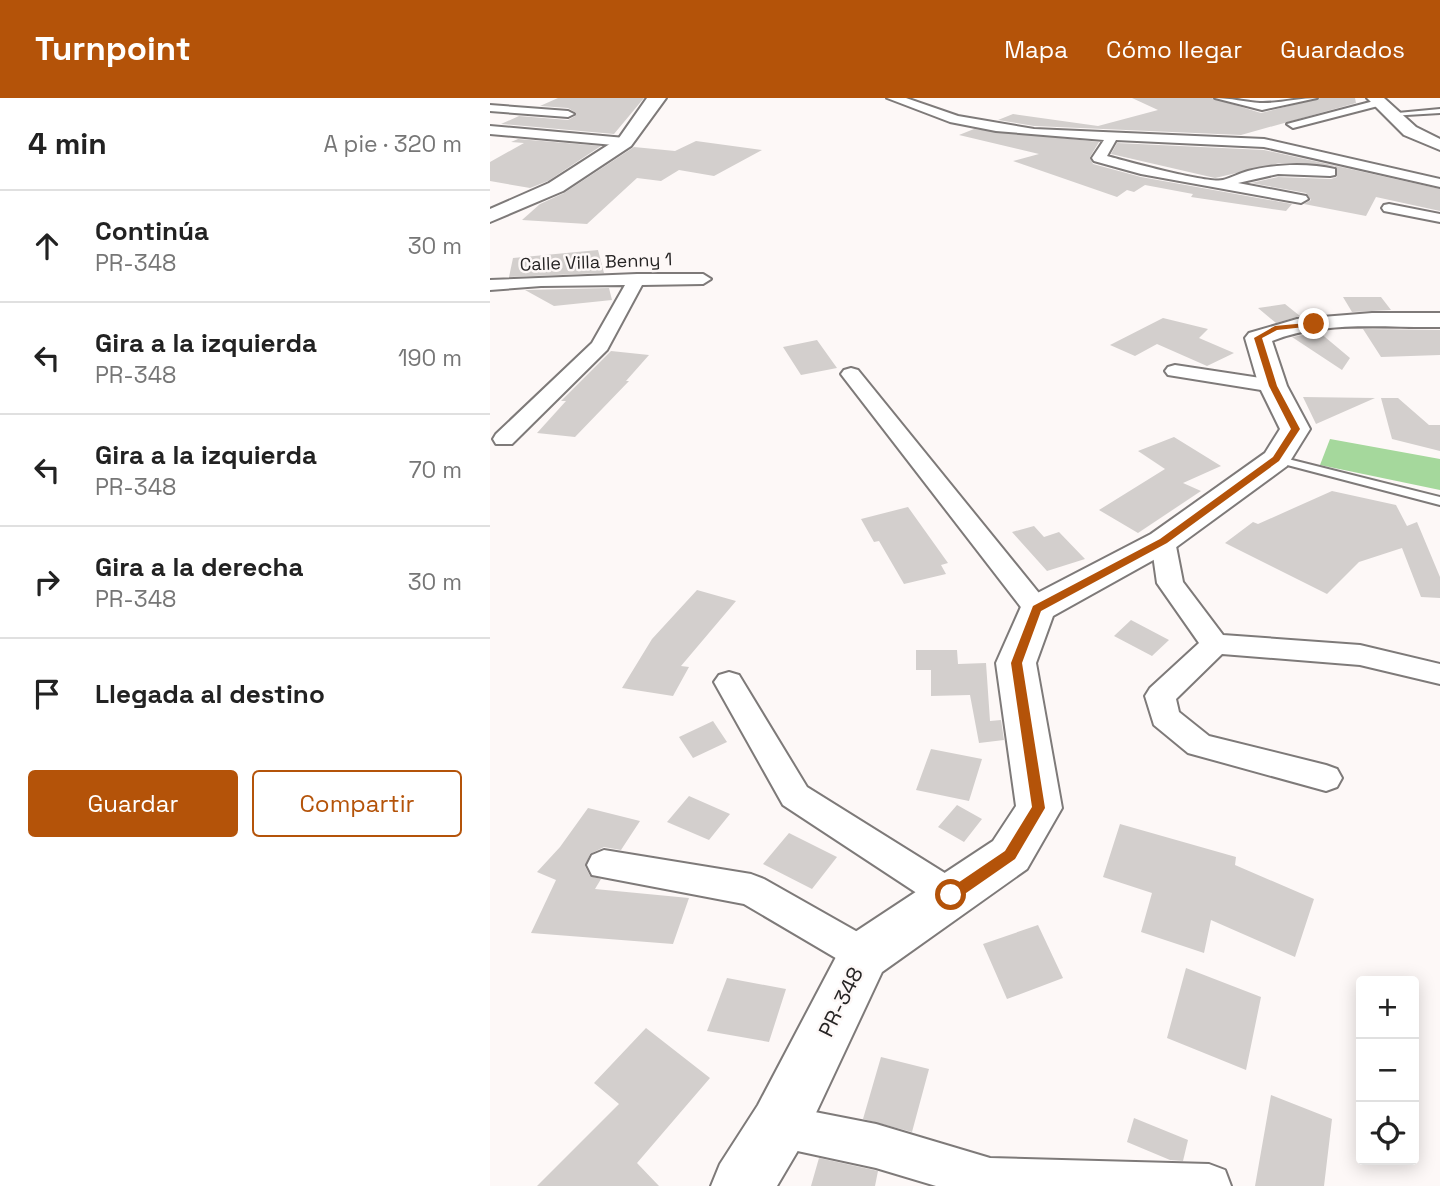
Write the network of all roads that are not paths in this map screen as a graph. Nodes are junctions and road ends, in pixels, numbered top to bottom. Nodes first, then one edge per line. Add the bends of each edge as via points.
1 (658, 98) edge
2 (893, 98) edge
3 (1221, 98) edge
4 (1311, 98) edge
5 (1336, 100) edge
6 (1380, 105) edge
7 (492, 109) edge
8 (1440, 111) edge
9 (568, 114) dead end
10 (1293, 124) dead end
11 (1246, 125) dead end
12 (490, 130) edge
13 (1110, 138) junction
14 (1199, 140) junction
15 (625, 142) junction
16 (1440, 145) edge
17 (1317, 161) dead end
18 (1371, 169) junction
19 (1331, 172) dead end
20 (1440, 183) edge
21 (1223, 185) junction
22 (1301, 199) dead end
23 (1389, 208) dead end
24 (490, 216) edge
25 (1440, 218) edge
26 (703, 278) dead end
27 (637, 279) junction
28 (490, 285) edge
29 (1440, 320) edge
30 (1175, 371) dead end
31 (852, 374) dead end
32 (1273, 386) junction
33 (504, 439) dead end
34 (1276, 459) junction
35 (1440, 501) edge
36 (1163, 541) junction
37 (1037, 608) junction
38 (1215, 644) junction
39 (1440, 674) edge
40 (729, 682) dead end
41 (1326, 778) dead end
42 (604, 865) dead end
43 (951, 895) junction
44 (864, 955) junction
45 (779, 1126) junction
46 (742, 1186) edge
47 (1209, 1186) edge

1 - 15 street
2 - 13 street via 957,120
3 - 4 street via 1262,107
5 - 6 street
6 - 8 lane
6 - 10 street
6 - 16 street via 1410,131
7 - 9 street
11 - 14 street via 1249,134
12 - 15 street
13 - 14 street
13 - 21 street via 1099,158
14 - 18 street via 1213,145 1268,144
15 - 24 street via 555,187
17 - 18 street
18 - 20 street
19 - 21 street via 1271,171 1247,174
21 - 22 street
23 - 25 street
26 - 27 street, Calle Villa Benny 1
27 - 28 street, Calle Villa Benny 1
27 - 33 street via 600,346
29 - 32 street via 1275,328 1258,338
30 - 32 street
31 - 37 street
32 - 34 street via 1295,429
34 - 35 lane
34 - 36 street
36 - 37 street
36 - 38 street via 1170,583
37 - 43 street, PR-348 / PR-348 via 1016,663 1039,808 1010,855
38 - 39 street via 1360,655
38 - 41 street via 1160,696 1164,717 1199,745
40 - 43 street via 795,796
42 - 44 street via 751,890
43 - 44 street, PR-348 / PR-348
44 - 45 street, PR-348 / PR-348
45 - 46 street, PR-348 / PR-348
45 - 47 street via 876,1146 989,1180

